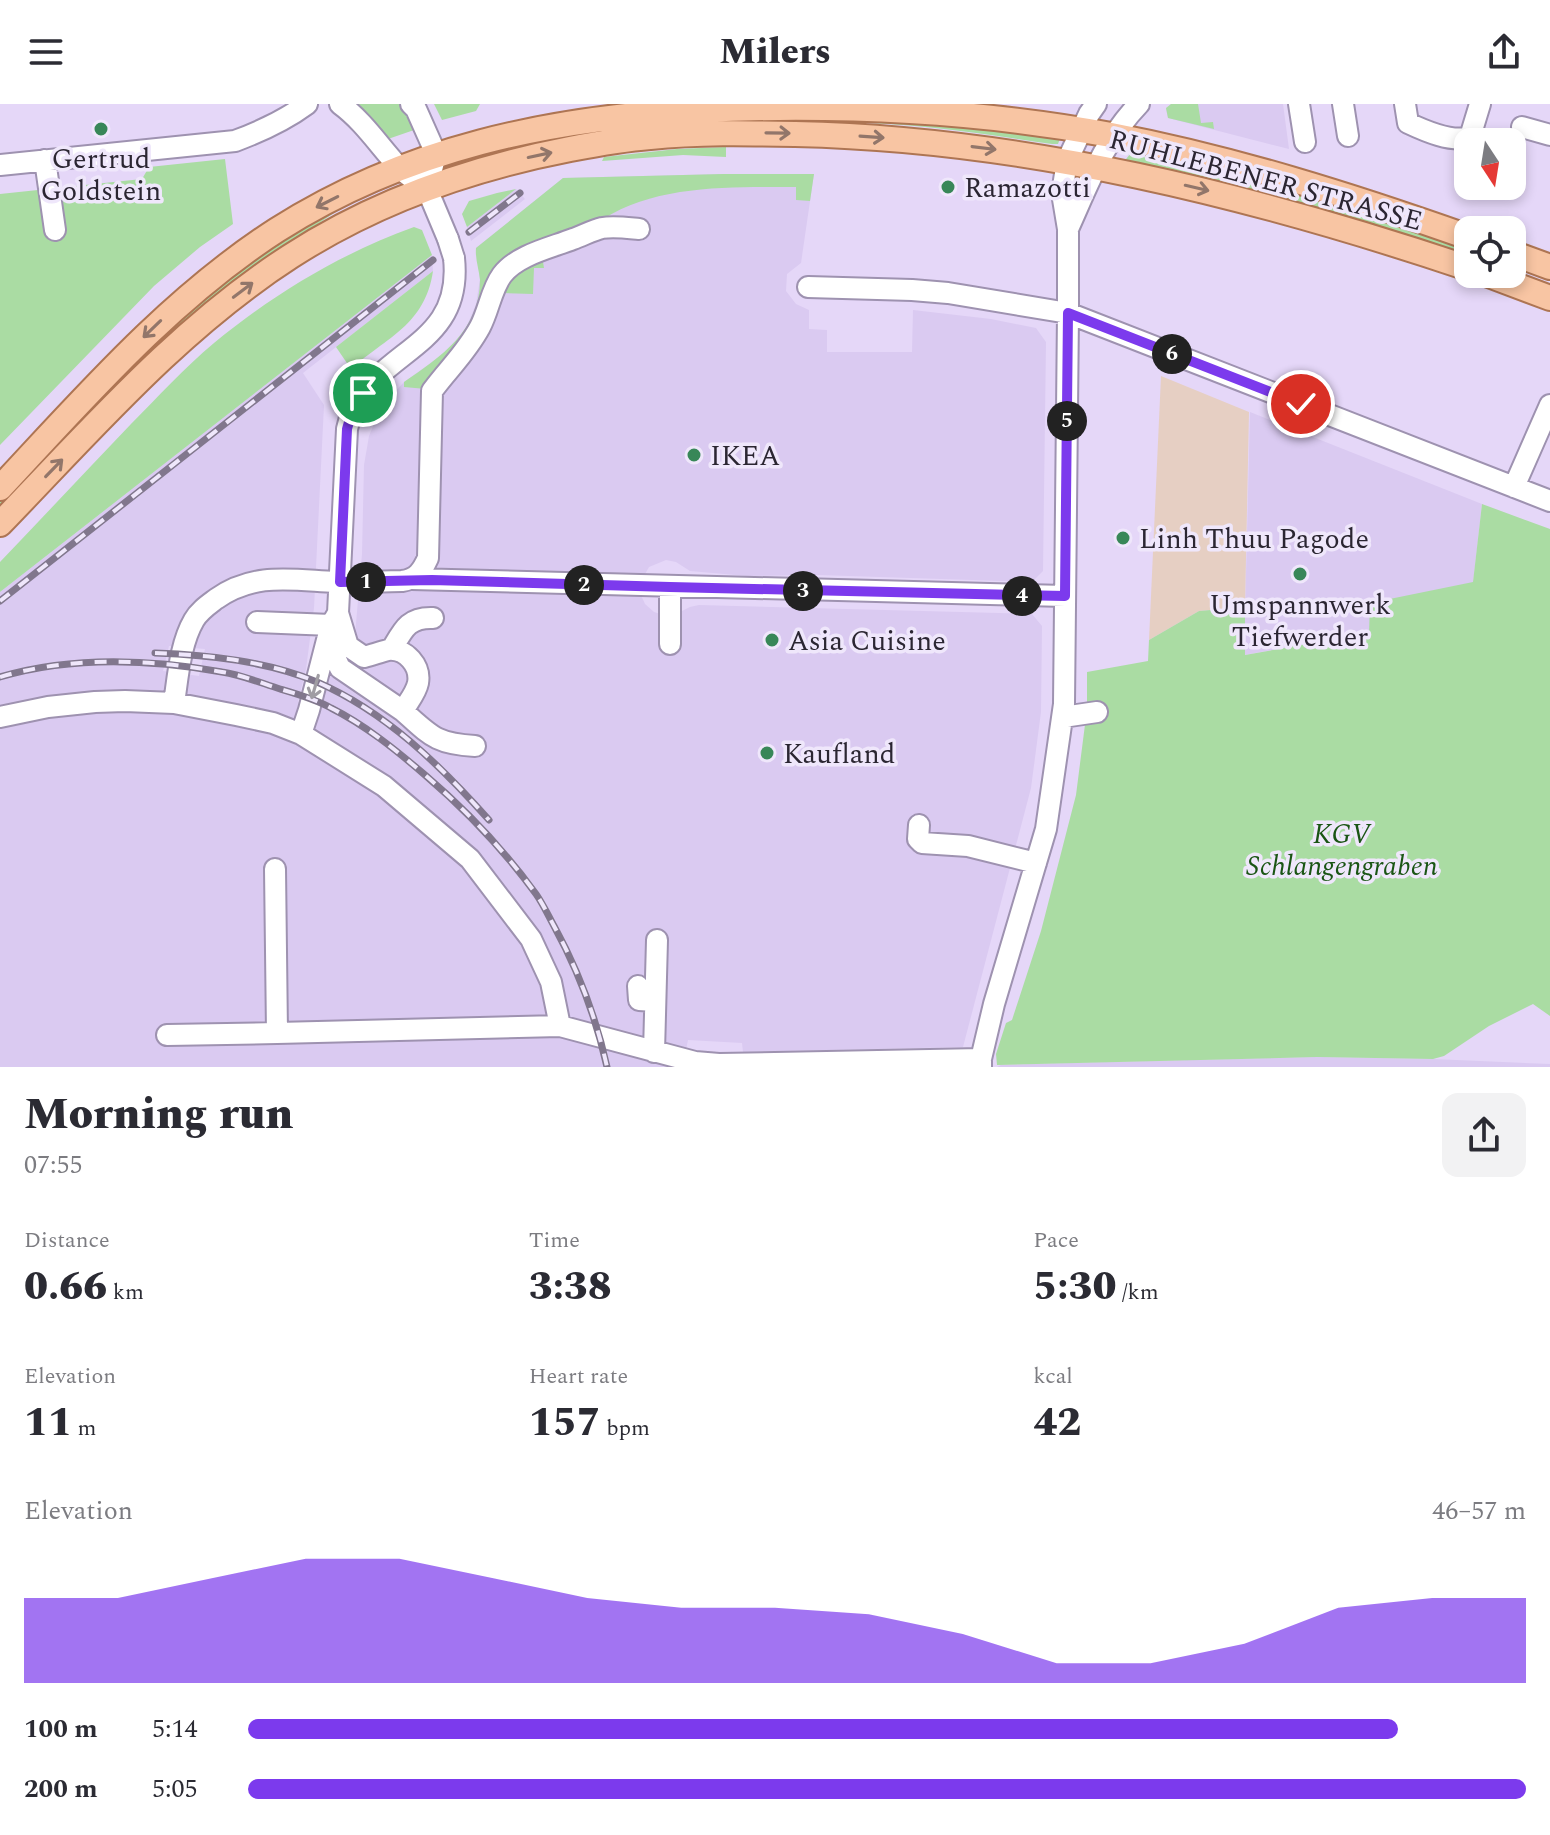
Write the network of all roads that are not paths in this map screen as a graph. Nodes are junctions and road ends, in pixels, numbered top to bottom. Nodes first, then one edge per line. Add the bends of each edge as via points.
1 (307, 104) edge
2 (340, 104) edge
3 (1096, 104) edge
4 (1139, 104) edge
5 (1299, 104) edge
6 (1343, 104) edge
7 (1405, 104) edge
8 (1480, 104) edge
9 (416, 106) edge
10 (602, 111) edge
11 (1522, 127) dead end
12 (1081, 130) junction
13 (1550, 135) edge
14 (1114, 136) junction
15 (1348, 136) dead end
16 (1305, 142) dead end
17 (436, 154) junction
18 (45, 160) junction
19 (1067, 161) junction
20 (0, 165) edge
21 (1095, 166) junction
22 (399, 168) junction
23 (427, 189) junction
24 (639, 229) dead end
25 (1068, 229) junction
26 (55, 230) dead end
27 (1454, 232) edge
28 (1526, 258) edge
29 (1454, 263) edge
30 (1550, 267) edge
31 (808, 287) dead end
32 (1523, 288) edge
33 (1550, 298) edge
34 (1068, 313) junction
35 (1550, 405) edge
36 (1514, 487) junction
37 (0, 488) edge
38 (1550, 501) edge
39 (0, 524) edge
40 (412, 579) junction
41 (340, 582) junction
42 (670, 587) junction
43 (1065, 596) junction
44 (433, 618) dead end
45 (257, 622) dead end
46 (332, 626) junction
47 (670, 644) dead end
48 (387, 651) junction
49 (367, 688) junction
50 (174, 703) junction
51 (403, 711) junction
52 (1097, 712) dead end
53 (236, 715) junction
54 (0, 717) edge
55 (1063, 717) junction
56 (301, 734) junction
57 (229, 735) dead end
58 (475, 746) dead end
59 (919, 825) dead end
60 (1036, 863) junction
61 (275, 869) dead end
62 (657, 940) dead end
63 (638, 986) dead end
64 (655, 1001) junction
65 (560, 1026) junction
66 (277, 1033) junction
67 (167, 1035) dead end
68 (654, 1052) junction
69 (981, 1063) edge

1 - 18 street via 235,141
2 - 22 street
3 - 12 street
4 - 14 street
5 - 16 street
6 - 15 street
7 - 8 street via 1408,123 1461,140 1470,137
9 - 17 street
10 - 12 main road, RUHLEBENER STRASSE via 827,106 955,114
10 - 17 main road, RUHLEBENER STRASSE
11 - 13 street
12 - 14 main road, RUHLEBENER STRASSE
12 - 19 street
14 - 21 street
14 - 27 main road, RUHLEBENER STRASSE via 1261,172
17 - 22 main road, RUHLEBENER STRASSE
17 - 23 street
18 - 20 street
18 - 26 street
19 - 21 main road, RUHLEBENER STRASSE
23 -> 19 main road, RUHLEBENER STRASSE via 536,156 688,134 892,138
19 - 25 street via 1062,193
21 - 25 street
21 -> 29 main road, RUHLEBENER STRASSE via 1270,207
22 - 23 street
22 -> 37 main road, RUHLEBENER STRASSE via 303,214 211,278 141,340
39 -> 23 main road, RUHLEBENER STRASSE via 135,383 246,287 341,227
23 - 41 street via 451,248 453,291 441,320 424,340 370,384 353,408 347,429
24 - 40 street via 602,228 519,261 502,275 473,340 432,391 428,558
25 - 34 street
28 - 30 main road
31 - 34 street via 948,293
32 - 33 main road
34 - 36 street
34 - 43 street
35 - 36 street
36 - 38 street
40 - 41 street
40 - 42 street
41 - 46 street
41 - 50 street via 254,581 203,609 187,636
42 - 43 street
42 - 47 street
43 - 55 street
44 - 48 street via 409,623
45 - 46 street
46 - 48 street via 364,657
46 - 49 street via 340,668
46 -> 56 street
48 - 49 street
48 - 51 street via 406,654 419,675
49 - 51 street
50 - 53 street
50 - 54 street via 95,702
51 - 58 street via 440,741
52 - 55 street
53 - 56 street
53 - 57 street
55 - 60 street
56 - 65 street via 384,786 470,859 531,939 551,982
59 - 60 street via 922,843 968,846
60 - 69 street
61 - 66 street
62 - 64 street
63 - 64 street via 639,1000
64 - 68 street
65 - 66 street
65 - 68 street
66 - 67 street
68 - 69 street via 719,1064

